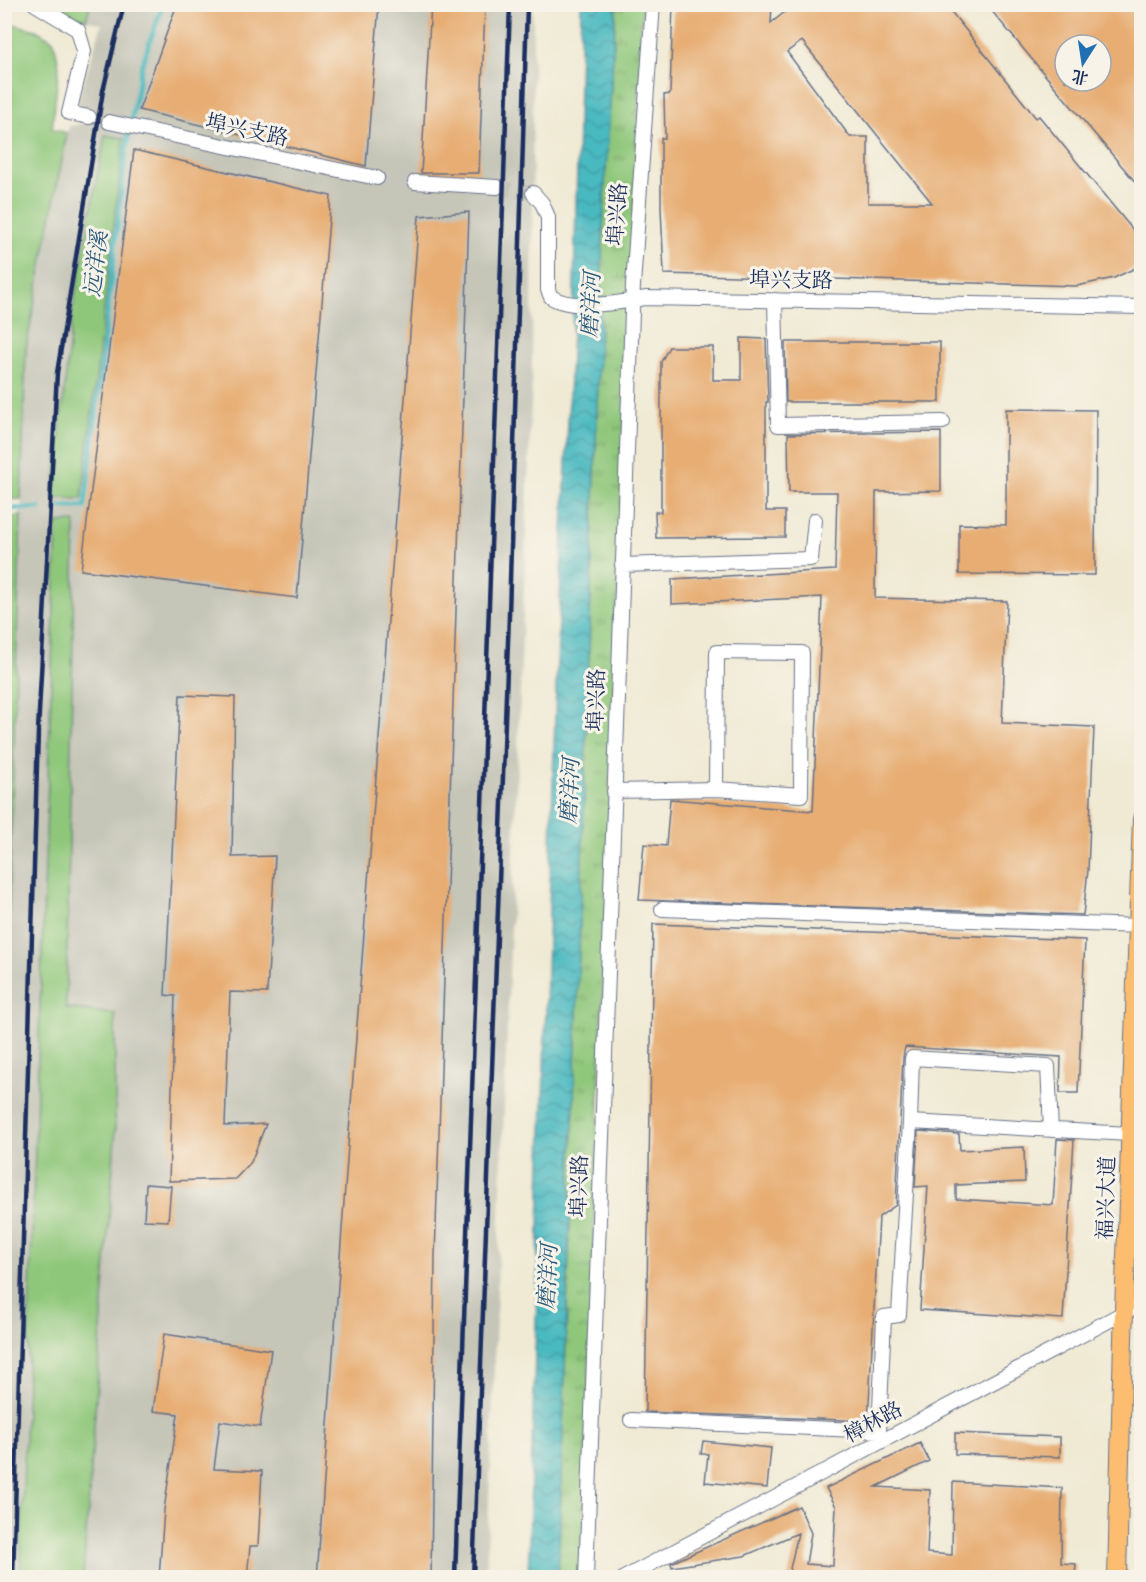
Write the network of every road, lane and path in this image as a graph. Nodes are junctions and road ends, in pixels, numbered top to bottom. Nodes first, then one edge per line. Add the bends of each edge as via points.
1 (35, 4) edge
2 (653, 4) edge
3 (89, 117) dead end
4 (109, 122) dead end
5 (377, 178) tunnel mouth
6 (415, 182) tunnel mouth
7 (497, 188) tunnel mouth
8 (533, 193) dead end
9 (775, 300) junction
10 (633, 301) junction
11 (1142, 307) edge
12 (943, 422) dead end
13 (815, 520) dead end
14 (622, 565) junction
15 (716, 789) junction
16 (614, 791) junction
17 (1142, 819) edge
18 (662, 909) dead end
19 (1139, 926) junction
20 (910, 1122) junction
21 (1051, 1130) junction
22 (1130, 1134) junction
23 (1142, 1303) edge
24 (1125, 1311) junction
25 (631, 1420) dead end
26 (586, 1578) edge
27 (624, 1578) edge
28 (1118, 1578) edge

1 - 3 street via 78,30 84,51 69,113
2 - 10 street, 埠兴路
4 - 5 street, 埠兴支路
6 - 7 street
8 - 10 street, 埠兴支路 via 548,217 551,297 565,303
9 - 10 street, 埠兴支路
9 - 11 street, 埠兴支路
9 - 12 street via 778,425
10 - 14 street, 埠兴路
13 - 14 street via 811,559
14 - 16 street, 埠兴路
15 - 15 street via 801,795 802,653 717,652
15 - 16 street
16 - 26 street, 埠兴路
17 - 19 main road, 福兴大道
18 - 19 street
19 - 22 main road, 福兴大道
20 - 21 street
20 - 21 street via 912,1059 1048,1066
20 - 25 street via 899,1315 884,1317 879,1431
21 - 22 street
22 - 24 main road, 福兴大道
23 - 24 street, 樟林路
24 - 27 street, 樟林路
24 - 28 main road, 福兴大道

